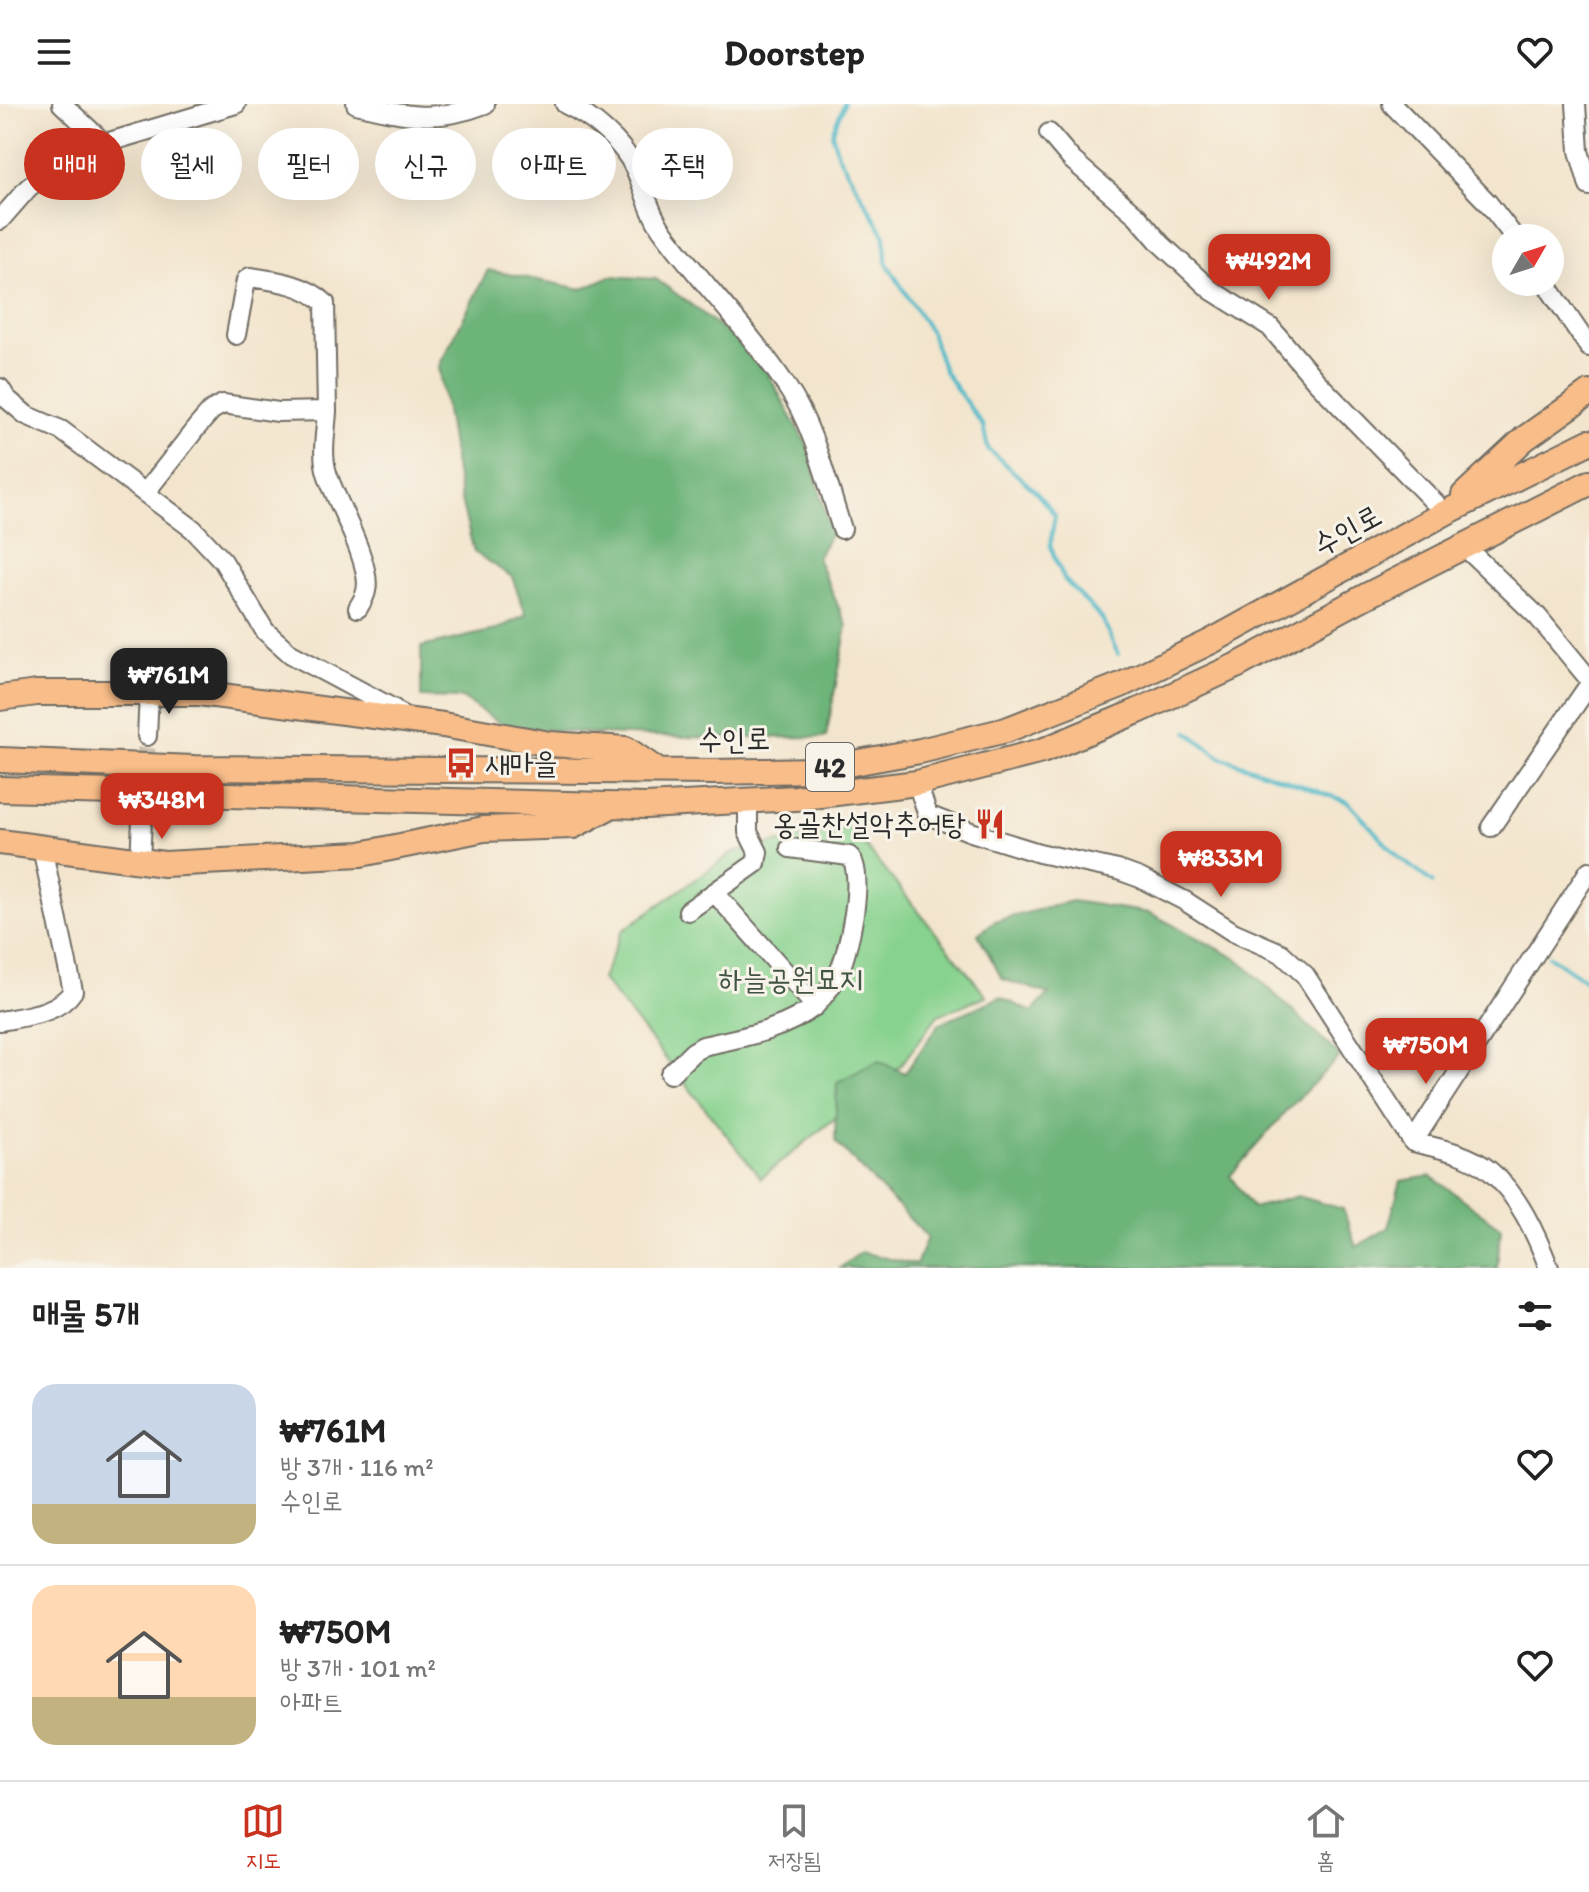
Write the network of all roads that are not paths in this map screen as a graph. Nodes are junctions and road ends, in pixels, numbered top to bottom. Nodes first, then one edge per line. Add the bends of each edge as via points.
1 (62, 104) edge
2 (236, 104) edge
3 (356, 104) edge
4 (485, 104) edge
5 (565, 104) edge
6 (1392, 104) edge
7 (1576, 104) edge
8 (88, 128) edge
9 (1049, 133) dead end
10 (125, 137) edge
11 (1589, 186) edge
12 (24, 193) edge
13 (0, 220) edge
14 (1504, 224) edge
15 (1554, 296) edge
16 (236, 335) dead end
17 (1589, 347) edge
18 (0, 388) edge
19 (1589, 393) edge
20 (327, 411) junction
21 (1589, 442) edge
22 (1589, 483) edge
23 (145, 493) junction
24 (1445, 513) junction
25 (842, 529) dead end
26 (1464, 546) junction
27 (358, 608) dead end
28 (1589, 679) edge
29 (1589, 685) edge
30 (149, 693) junction
31 (0, 698) edge
32 (408, 721) junction
33 (147, 736) tunnel mouth
34 (0, 760) edge
35 (658, 771) junction
36 (917, 783) junction
37 (0, 789) edge
38 (748, 801) junction
39 (612, 805) junction
40 (142, 820) tunnel mouth
41 (1491, 827) dead end
42 (0, 842) edge
43 (42, 848) junction
44 (790, 848) dead end
45 (140, 861) junction
46 (1589, 871) edge
47 (715, 893) junction
48 (688, 911) dead end
49 (815, 1006) junction
50 (0, 1021) edge
51 (670, 1074) dead end
52 (1413, 1142) junction
53 (1549, 1268) edge

1 - 8 street
2 - 10 street
3 - 4 street via 401,115 443,117
5 - 25 street via 628,154 660,227 789,390 817,449
6 - 14 street
7 - 11 street via 1579,151
9 - 24 street via 1211,290 1270,327
12 - 13 street
15 - 17 street
16 - 20 street via 250,277 315,294 325,303
18 - 23 street via 26,415 61,430
19 - 24 main road via 1524,439
20 - 23 street via 278,412 223,404 197,427
20 - 27 street via 326,472 364,567 367,589
21 - 24 main road, 수인로 / 42
22 - 26 main road, 수인로 / 42
23 - 32 street via 193,529 223,561 265,631 291,654
24 - 35 main road, 수인로 / 42 via 1212,641 1121,685 1006,730 814,770
26 - 28 street via 1538,617
26 - 36 main road, 수인로 / 42 via 1240,664 1138,711 1042,751
29 - 41 street
30 - 31 main road
30 - 32 main road via 199,693
30 - 33 street
32 - 35 main road via 550,744 626,749
34 - 35 main road, 수인로 / 42 via 194,768
36 - 38 main road, 수인로 / 42
36 - 52 street via 928,815 1026,849 1140,878 1233,932 1281,953 1305,975
37 - 39 main road, 수인로 / 42
38 - 39 main road, 수인로 / 42
38 - 47 street via 756,863
39 - 45 main road via 573,826 484,829 361,854
40 - 45 street
42 - 43 main road
43 - 45 main road
43 - 50 street via 73,991 47,1011
44 - 49 street via 849,856 856,866 846,957
46 - 52 street
47 - 48 street
47 - 49 street
49 - 51 street via 775,1028 703,1046
52 - 53 street via 1454,1152 1489,1169 1512,1194

